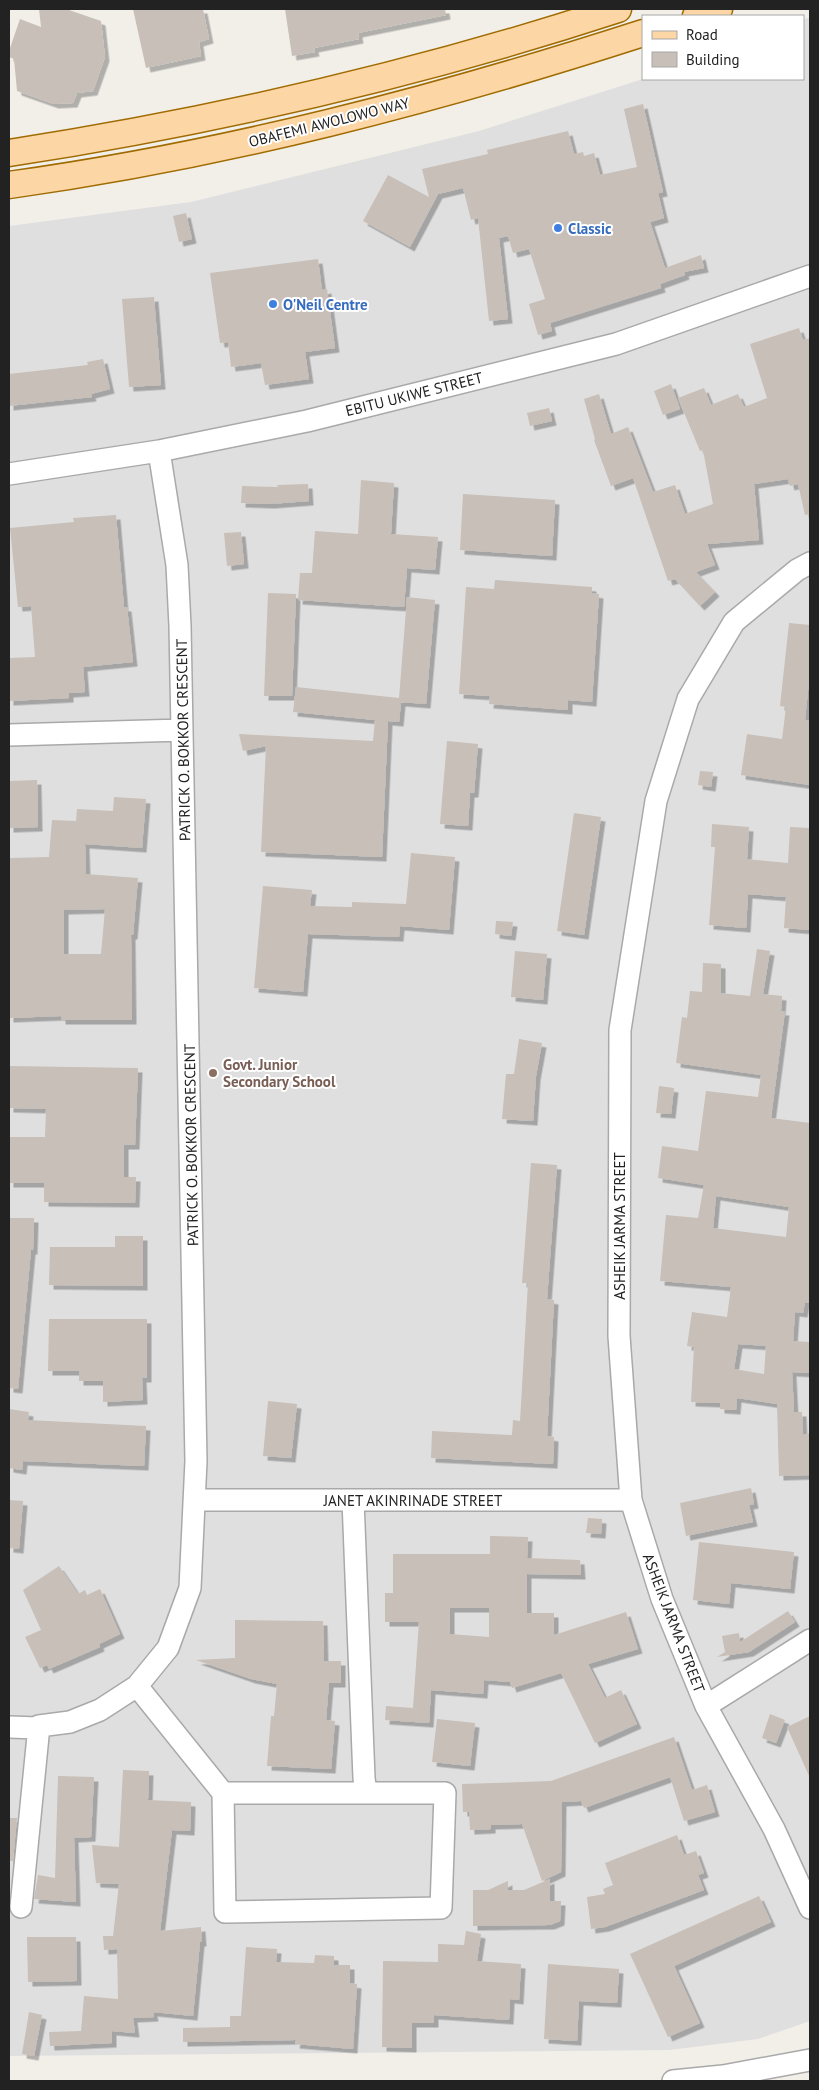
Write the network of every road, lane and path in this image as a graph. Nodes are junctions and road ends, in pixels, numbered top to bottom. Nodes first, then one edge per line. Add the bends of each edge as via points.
1 (618, 9) edge
2 (719, 9) edge
3 (699, 15) edge
4 (642, 33) edge
5 (9, 153) edge
6 (9, 185) edge
7 (810, 276) edge
8 (159, 451) junction
9 (9, 474) edge
10 (810, 563) edge
11 (182, 730) junction
12 (9, 735) edge
13 (194, 1500) junction
14 (353, 1500) junction
15 (631, 1500) junction
16 (810, 1640) edge
17 (137, 1686) junction
18 (706, 1706) junction
19 (39, 1726) junction
20 (9, 1727) edge
21 (224, 1793) junction
22 (366, 1793) junction
23 (21, 1907) dead end
24 (810, 1908) edge
25 (810, 2060) edge
26 (673, 2081) edge

1 - 5 main road, OBAFEMI AWOLOWO WAY via 458,57 266,106 157,129
2 - 3 main road
4 - 6 main road, OBAFEMI AWOLOWO WAY via 472,86 320,125 145,164
7 - 8 street, EBITU UKIWE STREET via 616,344 307,421
8 - 9 street, EBITU UKIWE STREET
8 - 11 street, PATRICK O. BOKKOR CRESCENT via 177,564
10 - 15 street, ASHEIK JARMA STREET via 734,622 688,699 656,801 620,1030 618,1336
11 - 12 street
11 - 13 street, PATRICK O. BOKKOR CRESCENT via 196,1451
13 - 14 street, JANET AKINRINADE STREET
13 - 17 street, PATRICK O. BOKKOR CRESCENT via 190,1588 168,1648
14 - 15 street, JANET AKINRINADE STREET
14 - 22 street
15 - 18 street, ASHEIK JARMA STREET via 662,1599
16 - 18 street
17 - 19 street, PATRICK O. BOKKOR CRESCENT via 100,1710 70,1722
17 - 21 street
18 - 24 street, ASHEIK JARMA STREET via 774,1829
19 - 20 street, PATRICK O. BOKKOR CRESCENT
19 - 23 street
21 - 22 street
21 - 22 street via 225,1912 441,1908 446,1793
25 - 26 street via 723,2076

